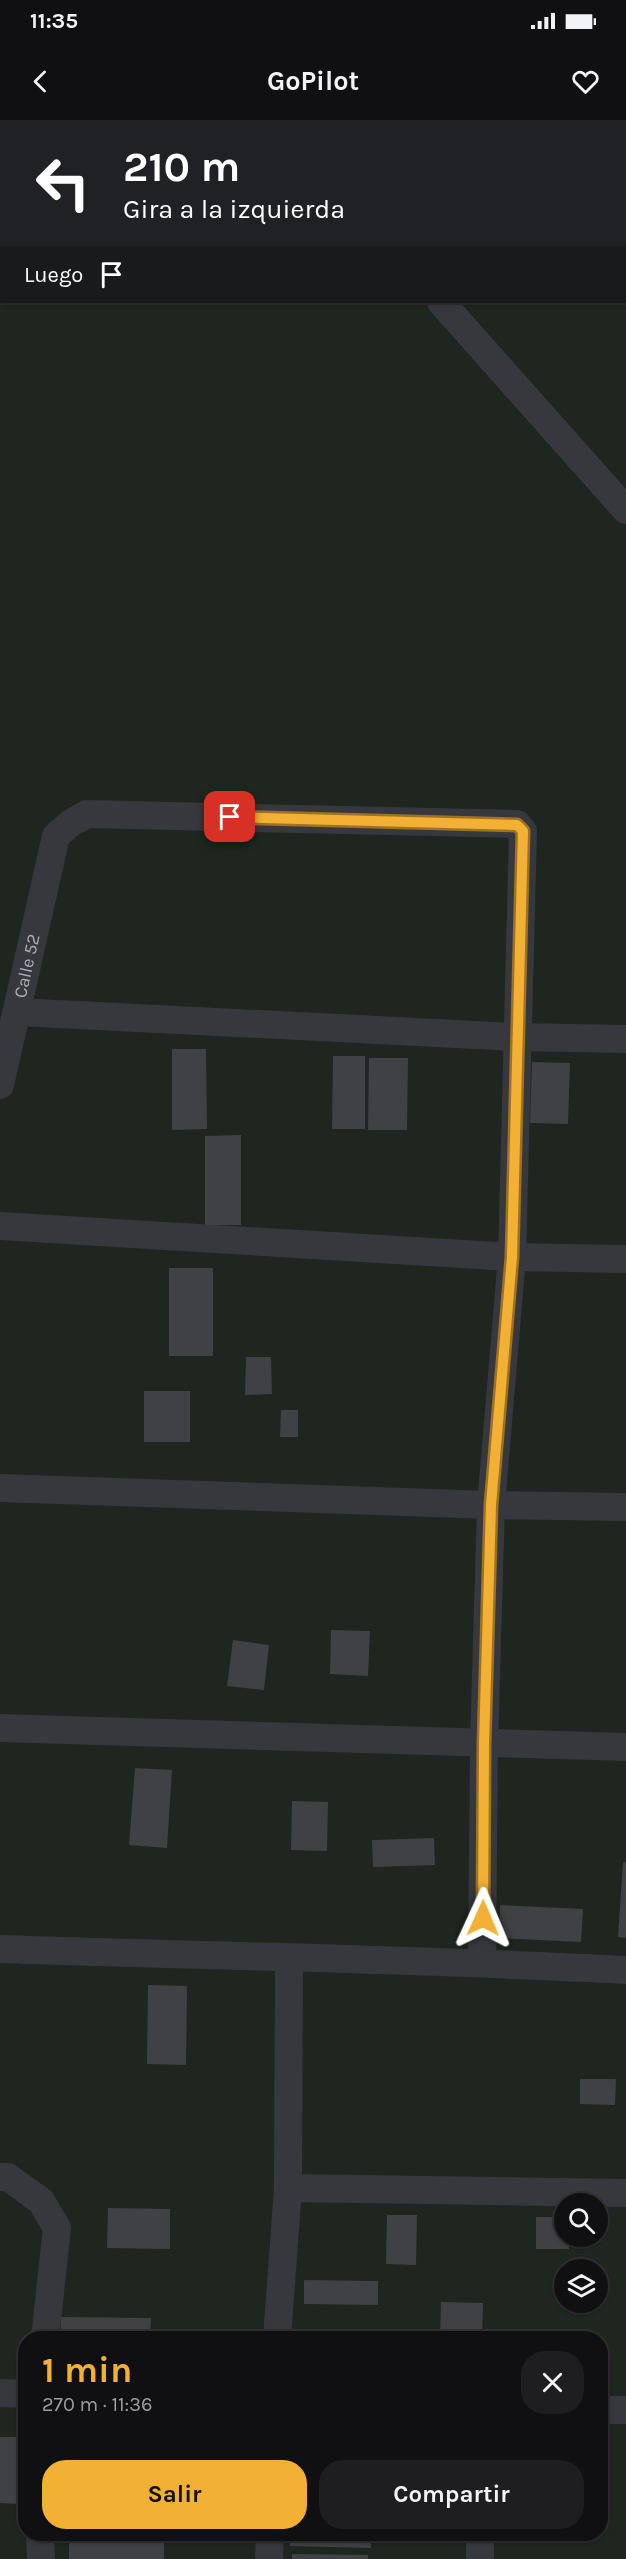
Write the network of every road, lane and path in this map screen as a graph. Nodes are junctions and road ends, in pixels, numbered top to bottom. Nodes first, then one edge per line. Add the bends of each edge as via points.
1 (442, 303) edge
2 (626, 510) edge
3 (18, 1012) junction
4 (517, 1037) junction
5 (626, 1039) edge
6 (0, 1085) edge
7 (0, 1226) edge
8 (512, 1257) junction
9 (626, 1259) edge
10 (0, 1488) edge
11 (491, 1505) junction
12 (626, 1507) edge
13 (0, 1728) edge
14 (484, 1744) junction
15 (626, 1747) edge
16 (0, 1949) edge
17 (289, 1959) junction
18 (482, 1962) junction
19 (626, 1970) edge
20 (0, 2177) edge
21 (288, 2188) junction
22 (626, 2193) edge
23 (46, 2331) edge
24 (278, 2331) edge
25 (0, 2393) edge
26 (18, 2394) edge
27 (608, 2410) edge
28 (626, 2410) edge
29 (40, 2541) edge
30 (270, 2541) edge
31 (480, 2541) edge
32 (41, 2559) edge
33 (269, 2559) edge
34 (480, 2559) edge

1 - 2 street
3 - 4 street
3 - 4 street, Calle 52 via 56,836 70,822 87,814 517,825 523,831
3 - 6 street, Calle 52
4 - 5 street
4 - 8 street, Calle 52
7 - 8 street
8 - 9 street
8 - 11 street, Calle 52
10 - 11 street
11 - 12 street
11 - 14 street, Calle 52
13 - 14 street
14 - 15 street
14 - 18 street, Calle 52
16 - 17 street
17 - 18 street
17 - 21 street
18 - 19 street
20 - 23 street via 8,2177 41,2200 57,2228
21 - 22 street
21 - 24 street
25 - 26 street
27 - 28 street
29 - 32 street
30 - 33 street
31 - 34 street

